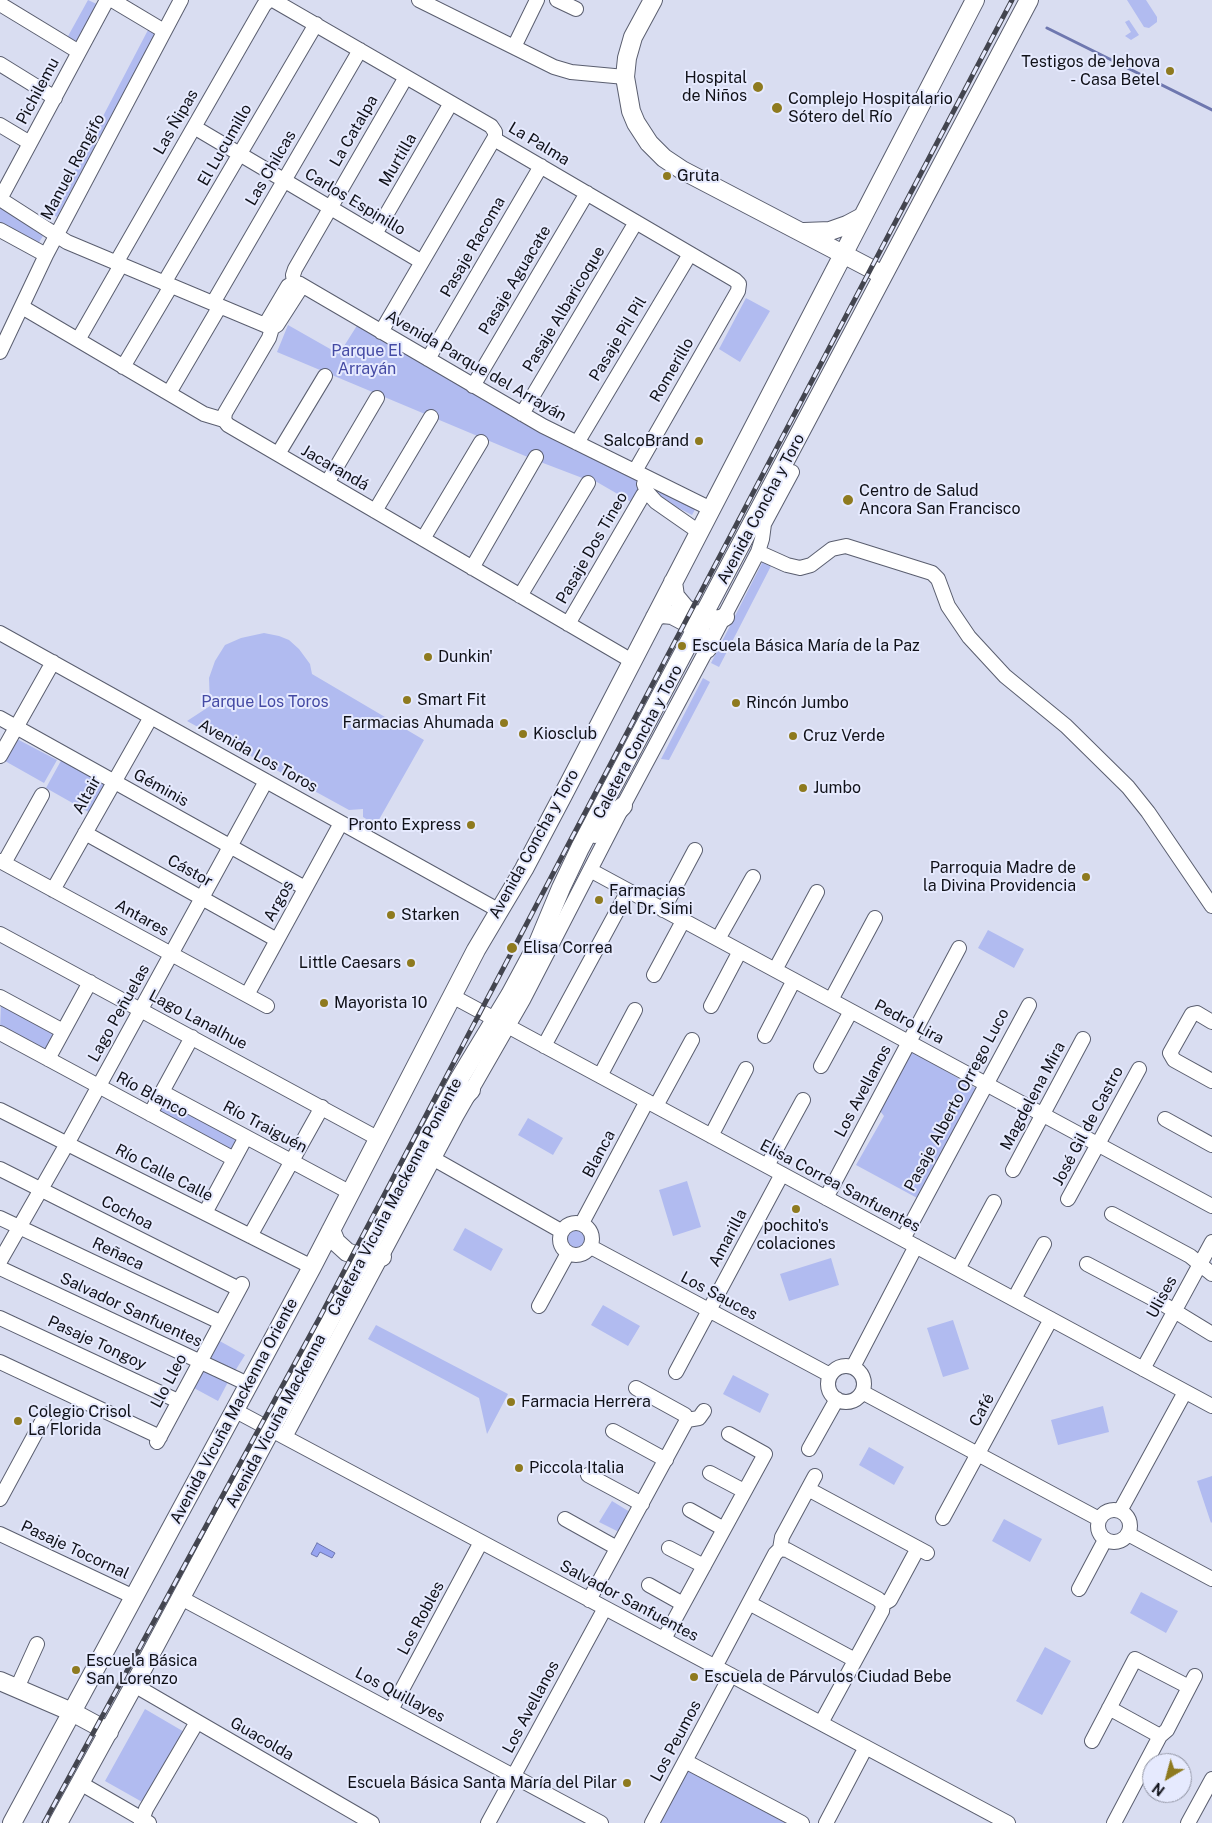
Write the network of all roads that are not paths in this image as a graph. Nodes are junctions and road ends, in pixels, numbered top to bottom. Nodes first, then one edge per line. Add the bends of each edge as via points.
1 (181, 0) edge
2 (271, 0) edge
3 (419, 0) edge
4 (537, 0) edge
5 (557, 0) edge
6 (653, 0) edge
7 (975, 0) edge
8 (1029, 0) edge
9 (1035, 0) edge
10 (104, 1) edge
11 (0, 4) edge
12 (576, 9) dead end
13 (1016, 23) junction
14 (316, 24) junction
15 (164, 31) junction
16 (514, 47) junction
17 (360, 50) junction
18 (79, 52) junction
19 (0, 64) edge
20 (406, 77) junction
21 (625, 77) junction
22 (54, 98) junction
23 (451, 103) junction
24 (0, 125) edge
25 (194, 127) junction
26 (494, 139) junction
27 (30, 143) junction
28 (240, 154) junction
29 (539, 169) junction
30 (284, 181) junction
31 (587, 193) junction
32 (0, 199) edge
33 (330, 207) junction
34 (862, 217) junction
35 (636, 222) junction
36 (0, 230) edge
37 (801, 232) junction
38 (375, 234) junction
39 (56, 235) junction
40 (690, 254) junction
41 (843, 254) junction
42 (46, 255) junction
43 (422, 262) junction
44 (119, 264) junction
45 (884, 275) junction
46 (168, 284) junction
47 (298, 284) junction
48 (739, 286) joint
49 (216, 305) junction
50 (22, 306) junction
51 (268, 327) junction
52 (381, 332) junction
53 (78, 340) junction
54 (0, 352) edge
55 (428, 359) junction
56 (123, 367) junction
57 (325, 376) dead end
58 (473, 386) junction
59 (169, 393) junction
60 (377, 398) dead end
61 (522, 414) junction
62 (431, 416) dead end
63 (224, 420) junction
64 (798, 439) junction
65 (481, 442) dead end
66 (577, 443) junction
67 (278, 454) junction
68 (536, 457) dead end
69 (635, 472) junction
70 (792, 472) joint
71 (327, 483) junction
72 (588, 483) dead end
73 (647, 492) junction
74 (771, 496) junction
75 (711, 509) junction
76 (375, 511) junction
77 (764, 524) joint
78 (699, 532) junction
79 (423, 539) junction
80 (758, 552) junction
81 (472, 568) junction
82 (673, 582) junction
83 (520, 596) junction
84 (655, 617) junction
85 (724, 617) junction
86 (568, 624) junction
87 (700, 624) junction
88 (0, 633) edge
89 (707, 649) junction
90 (632, 661) junction
91 (52, 662) junction
92 (151, 717) junction
93 (0, 718) edge
94 (16, 727) junction
95 (0, 756) edge
96 (266, 781) junction
97 (114, 782) junction
98 (42, 795) dead end
99 (623, 806) junction
100 (341, 822) junction
101 (85, 833) junction
102 (230, 846) junction
103 (580, 848) junction
104 (695, 850) dead end
105 (2, 862) edge
106 (590, 870) junction
107 (753, 877) dead end
108 (305, 888) junction
109 (54, 890) junction
110 (628, 891) junction
111 (817, 892) dead end
112 (202, 898) junction
113 (1212, 906) edge
114 (498, 910) junction
115 (663, 910) junction
116 (875, 918) dead end
117 (683, 920) junction
118 (0, 934) edge
119 (277, 940) junction
120 (718, 940) junction
121 (960, 948) dead end
122 (740, 951) junction
123 (171, 954) junction
124 (775, 970) junction
125 (654, 976) dead end
126 (794, 980) junction
127 (90, 982) junction
128 (247, 995) junction
129 (452, 996) junction
130 (0, 997) edge
131 (831, 1000) junction
132 (1029, 1005) dead end
133 (267, 1006) dead end
134 (711, 1006) dead end
135 (141, 1009) junction
136 (635, 1010) dead end
137 (851, 1011) junction
138 (1212, 1022) edge
139 (502, 1023) junction
140 (63, 1031) junction
141 (0, 1033) edge
142 (765, 1036) dead end
143 (192, 1037) junction
144 (1083, 1039) dead end
145 (692, 1040) dead end
146 (908, 1042) junction
147 (544, 1046) junction
148 (48, 1059) junction
149 (821, 1066) dead end
150 (746, 1069) dead end
151 (1139, 1069) dead end
152 (600, 1076) junction
153 (1212, 1081) edge
154 (986, 1084) junction
155 (99, 1086) junction
156 (471, 1090) junction
157 (162, 1092) junction
158 (803, 1100) dead end
159 (652, 1104) junction
160 (322, 1107) junction
161 (0, 1110) edge
162 (150, 1114) junction
163 (1043, 1114) junction
164 (1165, 1119) dead end
165 (430, 1132) junction
166 (711, 1136) junction
167 (246, 1137) junction
168 (379, 1139) junction
169 (67, 1144) junction
170 (1098, 1144) junction
171 (1212, 1144) edge
172 (234, 1159) junction
173 (434, 1159) junction
174 (292, 1161) junction
175 (767, 1166) junction
176 (0, 1169) edge
177 (1013, 1170) dead end
178 (782, 1174) junction
179 (41, 1189) junction
180 (350, 1193) junction
181 (826, 1198) junction
182 (1068, 1200) dead end
183 (994, 1202) dead end
184 (1212, 1206) edge
185 (205, 1213) junction
186 (1112, 1214) dead end
187 (0, 1218) edge
188 (582, 1223) junction
189 (19, 1227) junction
190 (331, 1230) junction
191 (562, 1231) junction
192 (250, 1236) junction
193 (903, 1239) junction
194 (1212, 1242) edge
195 (1044, 1244) dead end
196 (916, 1246) junction
197 (591, 1247) junction
198 (568, 1253) junction
199 (382, 1257) junction
200 (364, 1258) junction
201 (0, 1261) edge
202 (1087, 1264) dead end
203 (1200, 1264) junction
204 (312, 1267) junction
205 (0, 1268) edge
206 (958, 1269) junction
207 (1212, 1274) edge
208 (240, 1286) joint
209 (1014, 1299) junction
210 (539, 1306) dead end
211 (709, 1310) junction
212 (1174, 1312) junction
213 (0, 1318) edge
214 (1051, 1319) junction
215 (220, 1322) junction
216 (1212, 1334) edge
217 (199, 1361) junction
218 (0, 1362) edge
219 (853, 1367) junction
220 (1143, 1369) junction
221 (676, 1372) dead end
222 (830, 1375) junction
223 (248, 1384) junction
224 (636, 1388) dead end
225 (862, 1392) junction
226 (1186, 1392) junction
227 (836, 1399) junction
228 (178, 1401) junction
229 (1212, 1406) edge
230 (234, 1410) junction
231 (704, 1410) dead end
232 (46, 1414) dead end
233 (687, 1420) junction
234 (613, 1431) dead end
235 (278, 1434) junction
236 (729, 1434) dead end
237 (809, 1450) dead end
238 (978, 1454) junction
239 (666, 1460) junction
240 (710, 1473) dead end
241 (588, 1475) dead end
242 (815, 1476) dead end
243 (808, 1489) junction
244 (744, 1491) junction
245 (0, 1499) edge
246 (642, 1504) junction
247 (690, 1510) dead end
248 (1120, 1511) junction
249 (944, 1518) dead end
250 (565, 1519) dead end
251 (1099, 1519) junction
252 (724, 1529) junction
253 (0, 1534) edge
254 (1128, 1534) junction
255 (1105, 1540) junction
256 (481, 1542) junction
257 (618, 1548) junction
258 (669, 1548) dead end
259 (780, 1549) junction
260 (704, 1566) junction
261 (1212, 1579) edge
262 (649, 1585) dead end
263 (1078, 1589) dead end
264 (134, 1597) junction
265 (181, 1598) junction
266 (589, 1600) junction
267 (749, 1603) junction
268 (684, 1604) junction
269 (883, 1604) junction
270 (605, 1608) junction
271 (664, 1640) junction
272 (37, 1644) dead end
273 (855, 1660) junction
274 (715, 1666) junction
275 (730, 1675) junction
276 (0, 1681) edge
277 (134, 1686) junction
278 (17, 1688) junction
279 (1109, 1708) junction
280 (391, 1710) junction
281 (72, 1712) junction
282 (197, 1722) junction
283 (821, 1723) junction
284 (108, 1732) junction
285 (1160, 1736) junction
286 (1092, 1741) dead end
287 (866, 1747) junction
288 (685, 1760) junction
289 (515, 1776) junction
290 (1212, 1779) edge
291 (80, 1783) junction
292 (991, 1819) edge
293 (144, 1822) edge
294 (12, 1823) edge
295 (58, 1823) edge
296 (372, 1823) edge
297 (488, 1823) edge
298 (601, 1823) edge
299 (652, 1823) edge
300 (802, 1823) edge
301 (826, 1823) edge
302 (1008, 1823) edge
303 (1114, 1823) edge
304 (1188, 1823) edge

1 - 15 street, Manuel Rengifo
2 - 14 street, La Palma
2 - 25 street, Las Ñipas via 264,5
3 - 16 street
4 - 16 street
5 - 12 street
6 - 21 main road via 633,37
7 - 34 main road, Avenida Concha y Toro
8 - 13 main road, Avenida Concha y Toro
9 - 13 street
10 - 15 street
10 - 18 street, Pichilemu
11 - 18 street
13 - 45 main road, Avenida Concha y Toro
14 - 17 street, La Palma
14 - 28 street, El Lucumillo
15 - 39 street, Manuel Rengifo
16 - 21 street via 563,70
17 - 20 street, La Palma
17 - 30 street, Las Chilcas
18 - 22 street, Pichilemu
19 - 22 street
20 - 23 street, La Palma
20 - 33 street, La Catalpa
21 - 37 main road via 636,123 664,158
22 - 27 street, Pichilemu
23 - 26 street, La Palma via 493,128
23 - 38 street, Murtilla
24 - 27 street
25 - 28 street, Carlos Espinillo
25 - 44 street, Las Ñipas
26 - 29 street, La Palma
26 - 43 street
27 - 32 street, Pichilemu
28 - 30 street, Carlos Espinillo
28 - 46 street, El Lucumillo
29 - 31 street, La Palma
29 - 55 street, Pasaje Racoma
30 - 33 street, Carlos Espinillo
30 - 49 street, Las Chilcas
31 - 35 street, La Palma
31 - 58 street, Pasaje Aguacate
32 - 39 street
33 - 38 street, Carlos Espinillo
33 - 47 street, La Catalpa via 295,269 293,275
34 - 37 main road via 830,231
34 - 41 main road, Avenida Concha y Toro
35 - 40 street, La Palma
35 - 61 street, Pasaje Albaricoque
36 - 42 street
37 - 41 main road
38 - 43 street, Carlos Espinillo
39 - 42 street, Manuel Rengifo
39 - 44 street
40 - 48 street, La Palma via 735,280
40 - 66 street, Pasaje Pil Pil
41 - 45 main road
41 - 75 main road, Avenida Concha y Toro
42 - 50 street, Manuel Rengifo
43 - 52 street
44 - 46 street
44 - 53 street, Las Ñipas
45 - 64 main road, Avenida Concha y Toro
46 - 49 street
46 - 56 street, El Lucumillo
47 - 51 street via 277,325
47 - 52 street, Avenida Parque del Arrayán
48 - 69 street, Romerillo
49 - 51 street
49 - 59 street, Las Chilcas
50 - 53 street, Jacarandá
50 - 54 street, Manuel Rengifo
51 - 63 street via 269,338
52 - 55 street, Avenida Parque del Arrayán
53 - 56 street, Jacarandá
55 - 58 street, Avenida Parque del Arrayán
56 - 59 street, Jacarandá
57 - 67 street
58 - 61 street, Avenida Parque del Arrayán
59 - 63 street, Jacarandá via 204,414
60 - 71 street
61 - 66 street, Avenida Parque del Arrayán
62 - 76 street
63 - 67 street, Jacarandá
64 - 70 main road
64 - 74 main road, Avenida Concha y Toro
65 - 79 street
66 - 69 street, Avenida Parque del Arrayán
67 - 71 street, Jacarandá
68 - 81 street
69 - 73 street
69 - 75 street, Avenida Parque del Arrayán
70 - 74 street
71 - 76 street, Jacarandá
72 - 83 street
73 - 78 street via 660,506
73 - 86 street, Pasaje Dos Tineo
74 - 77 main road
74 - 87 main road, Avenida Concha y Toro
75 - 78 main road, Avenida Concha y Toro
76 - 79 street, Jacarandá
77 - 80 street, Caletera Concha y Toro
78 - 82 main road, Avenida Concha y Toro
79 - 81 street, Jacarandá
80 - 85 street, Caletera Concha y Toro
80 - 113 street via 800,568 811,565 832,549 846,546 932,573 969,638 1005,676 1066,726 1128,787
81 - 83 street, Jacarandá
82 - 84 main road, Avenida Concha y Toro
82 - 87 main road via 675,596
83 - 86 street, Jacarandá
84 - 87 main road via 672,615
84 - 90 main road, Avenida Concha y Toro
85 - 87 main road
85 - 89 street, Caletera Concha y Toro
86 - 90 street, Jacarandá
87 - 89 main road
87 - 103 main road, Avenida Concha y Toro
88 - 91 street, Avenida Los Toros
89 - 99 street, Caletera Concha y Toro
90 - 114 main road, Avenida Concha y Toro via 524,869
91 - 92 street, Avenida Los Toros
91 - 94 street
92 - 96 street, Avenida Los Toros
92 - 97 street, Altair
93 - 94 street, Géminis
94 - 95 street
94 - 97 street, Géminis
96 - 100 street, Avenida Los Toros
96 - 102 street, Lago Peñuelas
97 - 101 street, Altair
97 - 102 street, Géminis
98 - 105 street
99 - 103 main road
99 - 106 street, Caletera Concha y Toro
100 - 108 street, Argos
100 - 114 street, Avenida Los Toros
101 - 109 street, Altair
101 - 112 street, Cástor
102 - 108 street, Géminis
102 - 112 street, Lago Peñuelas
103 - 139 main road, Avenida Concha y Toro
104 - 115 street
105 - 109 street, Antares
106 - 110 street, Pedro Lira
106 - 139 street, Caletera Concha y Toro
107 - 120 street
108 - 119 street, Argos
109 - 123 street, Antares
110 - 115 street, Pedro Lira
110 - 147 street
111 - 124 street
112 - 119 street, Cástor
112 - 123 street, Lago Peñuelas
114 - 129 main road, Avenida Concha y Toro
115 - 117 street, Pedro Lira
116 - 131 street
117 - 120 street, Pedro Lira
117 - 125 street
118 - 127 street, Lago Lanalhue
119 - 128 street, Argos
120 - 122 street, Pedro Lira
121 - 146 street, Los Avellanos
122 - 124 street, Pedro Lira
122 - 134 street
123 - 128 street, Antares
123 - 135 street, Lago Peñuelas
124 - 126 street, Pedro Lira
126 - 131 street, Pedro Lira
126 - 142 street
127 - 135 street, Lago Lanalhue
127 - 140 street
128 - 133 street, Antares
129 - 139 street, Elisa Correa Sanfuentes
129 - 168 main road, Avenida Vicuña Mackenna Oriente
130 - 140 street
131 - 137 street, Pedro Lira
132 - 154 street, Pasaje Alberto Orrego Luco
135 - 143 street, Lago Lanalhue
135 - 155 street, Lago Peñuelas
136 - 152 street
137 - 146 street, Pedro Lira
137 - 149 street
138 - 153 street via 1196,1014 1191,1015 1171,1051 1174,1060
139 - 147 street, Elisa Correa Sanfuentes
139 - 156 street, Caletera Vicuña Mackenna Poniente
139 - 165 main road, Avenida Vicuña Mackenna via 468,1064
140 - 148 street
141 - 148 street, Río Blanco
143 - 157 street
143 - 160 street, Lago Lanalhue
144 - 163 street, Magdelena Mira
145 - 159 street, Blanca
146 - 154 street, Pedro Lira
146 - 181 street, Los Avellanos
147 - 152 street, Elisa Correa Sanfuentes
148 - 155 street, Río Blanco
150 - 166 street
151 - 170 street, José Gil de Castro
152 - 159 street, Elisa Correa Sanfuentes
154 - 163 street, Pedro Lira
154 - 193 street, Pasaje Alberto Orrego Luco
155 - 162 street, Río Blanco
155 - 169 street, Lago Peñuelas
156 - 165 main road
156 - 173 street, Caletera Vicuña Mackenna Poniente
157 - 162 street
157 - 167 street, Río Traiguén
158 - 175 street
159 - 166 street, Elisa Correa Sanfuentes
159 - 188 street, Blanca
160 - 168 street, Lago Lanalhue
160 - 174 street
161 - 169 street, Río Calle Calle
162 - 172 street, Río Blanco
163 - 170 street, Pedro Lira
163 - 177 street, Magdelena Mira
164 - 171 street
165 - 200 main road, Avenida Vicuña Mackenna
166 - 175 street, Elisa Correa Sanfuentes
167 - 172 street
167 - 174 street, Río Traiguén
168 - 180 main road, Avenida Vicuña Mackenna Oriente
169 - 179 street, Lago Peñuelas
169 - 185 street, Río Calle Calle
170 - 182 street, José Gil de Castro
170 - 184 street, Pedro Lira
172 - 185 street
173 - 191 street
173 - 199 street, Caletera Vicuña Mackenna Poniente
174 - 180 street, Río Traiguén
174 - 192 street
175 - 178 street, Elisa Correa Sanfuentes
176 - 179 street, Cochoa
178 - 181 street, Elisa Correa Sanfuentes
178 - 211 street, Amarilla
179 - 189 street, Lago Peñuelas
179 - 208 street, Cochoa
180 - 190 main road, Avenida Vicuña Mackenna Oriente
181 - 193 street, Elisa Correa Sanfuentes
183 - 206 street
185 - 192 street, Río Calle Calle
186 - 203 street
187 - 189 street, Reñaca
188 - 191 street via 573,1222
188 - 197 street via 592,1234
189 - 201 street, Lago Peñuelas
189 - 215 street, Reñaca
190 - 200 main road via 340,1248
190 - 204 main road, Avenida Vicuña Mackenna Oriente
191 - 198 street via 561,1246
192 - 204 street, Río Calle Calle
193 - 196 street, Elisa Correa Sanfuentes
194 - 203 street, Ulises
195 - 209 street
196 - 206 street, Elisa Correa Sanfuentes
196 - 219 street
197 - 198 street via 583,1254
197 - 211 street, Los Sauces
198 - 210 street
199 - 200 main road
199 - 235 street, Caletera Vicuña Mackenna Poniente
200 - 235 main road, Avenida Vicuña Mackenna
202 - 212 street
203 - 207 street
203 - 212 street, Ulises
204 - 223 main road, Avenida Vicuña Mackenna Oriente
205 - 217 street, Salvador Sanfuentes
206 - 209 street, Elisa Correa Sanfuentes
208 - 215 street, Llo Lleo
209 - 214 street, Elisa Correa Sanfuentes
211 - 221 street, Amarilla
211 - 222 street, Los Sauces
212 - 216 street
212 - 220 street, Ulises
213 - 228 street, Pasaje Tongoy
214 - 220 street, Elisa Correa Sanfuentes
214 - 238 street, Café
215 - 217 street, Llo Lleo
217 - 223 street, Salvador Sanfuentes
217 - 228 street, Llo Lleo
218 - 228 street, Llo Lleo via 158,1439
219 - 222 street via 841,1366
219 - 225 street via 864,1382
220 - 226 street, Elisa Correa Sanfuentes
222 - 227 street via 829,1389
223 - 230 main road, Avenida Vicuña Mackenna Oriente
224 - 233 street via 686,1416
225 - 227 street via 848,1402
225 - 238 street
226 - 229 street, Elisa Correa Sanfuentes
226 - 248 street
227 - 237 street
230 - 235 street, Salvador Sanfuentes
230 - 264 main road, Avenida Vicuña Mackenna Oriente
231 - 233 street via 699,1418
232 - 245 street
233 - 239 street
234 - 239 street
235 - 256 street, Salvador Sanfuentes
235 - 265 main road, Avenida Vicuña Mackenna
236 - 244 street via 765,1454
238 - 249 street, Café
238 - 251 street
239 - 246 street
240 - 244 street
241 - 246 street
242 - 243 street
243 - 259 street via 782,1537
243 - 269 street via 922,1551 890,1600
244 - 252 street
246 - 257 street
247 - 252 street
248 - 251 street via 1110,1510
248 - 254 street via 1129,1520
250 - 257 street
251 - 255 street via 1099,1532
252 - 260 street
253 - 264 street, Pasaje Tocornal
254 - 255 street via 1119,1542
254 - 261 street
255 - 263 street
256 - 266 street, Salvador Sanfuentes
256 - 280 street, Los Robles
257 - 266 street
258 - 260 street
259 - 267 street
259 - 269 street
260 - 268 street
262 - 268 street
264 - 281 main road, Avenida Vicuña Mackenna Oriente
265 - 277 main road, Avenida Vicuña Mackenna
265 - 280 street, Los Quillayes
266 - 270 street, Salvador Sanfuentes
267 - 273 street
267 - 274 street
268 - 271 street
269 - 273 street
270 - 271 street, Salvador Sanfuentes
270 - 289 street, Los Avellanos
271 - 274 street, Salvador Sanfuentes
272 - 278 street
273 - 283 street
274 - 275 street, Salvador Sanfuentes
275 - 283 street, Salvador Sanfuentes
275 - 288 street, Los Peumos
276 - 278 main road
277 - 282 street, Guacolda
277 - 284 main road, Avenida Vicuña Mackenna
278 - 281 main road
279 - 285 street
279 - 285 street via 1135,1659 1192,1681 1167,1730
279 - 286 street
280 - 289 street, Los Quillayes
281 - 284 main road
281 - 294 main road, Avenida Vicuña Mackenna Oriente
282 - 293 street via 146,1809
282 - 296 street, Guacolda
283 - 287 street, Salvador Sanfuentes
284 - 291 main road, Avenida Vicuña Mackenna
285 - 303 street
287 - 292 street, Salvador Sanfuentes
287 - 301 street
288 - 299 street, Los Peumos
288 - 300 street
289 - 297 street, Los Avellanos
289 - 298 street, Los Quillayes
290 - 304 street
291 - 293 street
291 - 295 main road, Avenida Vicuña Mackenna
292 - 302 street, Salvador Sanfuentes

